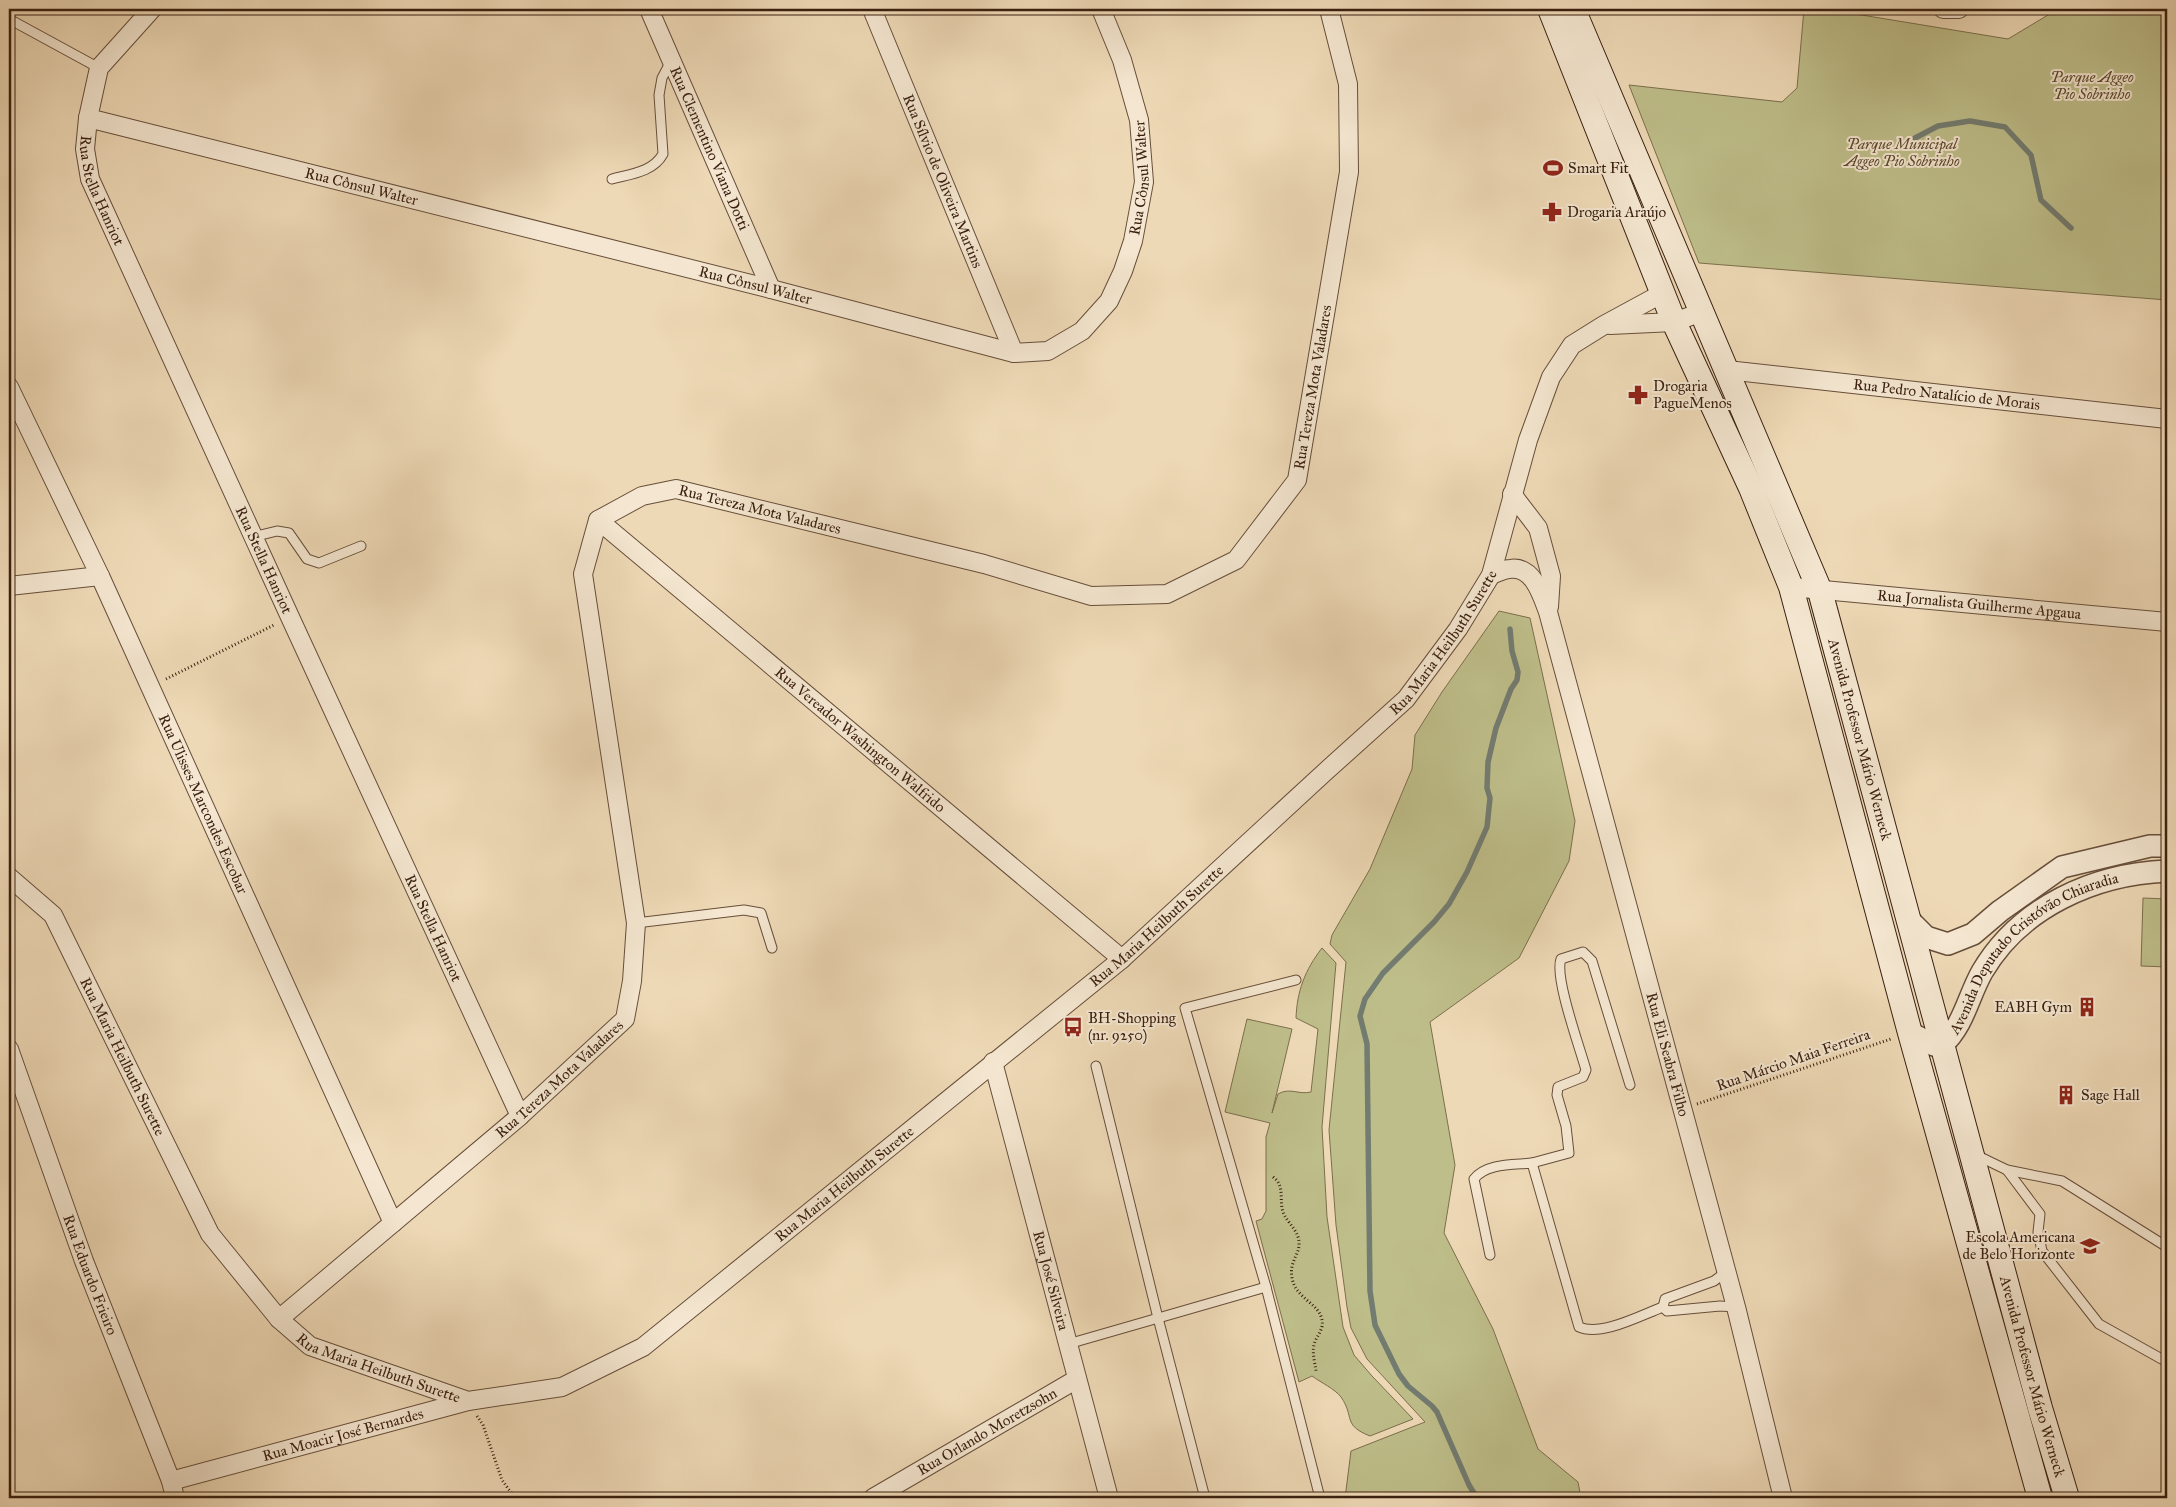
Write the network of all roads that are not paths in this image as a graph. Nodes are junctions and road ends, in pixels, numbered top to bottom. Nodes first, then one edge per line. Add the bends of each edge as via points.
1 (152, 9) edge
2 (649, 9) edge
3 (872, 9) edge
4 (1101, 9) edge
5 (1329, 9) edge
6 (1550, 9) edge
7 (1573, 9) edge
8 (1943, 9) edge
9 (1959, 9) edge
10 (9, 19) edge
11 (672, 60) junction
12 (99, 68) junction
13 (88, 118) junction
14 (612, 179) dead end
15 (771, 289) junction
16 (1663, 293) junction
17 (1702, 312) junction
18 (1674, 322) junction
19 (1604, 325) junction
20 (1014, 353) junction
21 (1728, 370) junction
22 (9, 387) edge
23 (2167, 419) edge
24 (1512, 494) junction
25 (598, 520) junction
26 (253, 537) junction
27 (361, 546) dead end
28 (1491, 575) junction
29 (100, 576) junction
30 (9, 586) edge
31 (1791, 587) junction
32 (1820, 591) junction
33 (1548, 612) junction
34 (2167, 622) edge
35 (2167, 846) edge
36 (2167, 871) edge
37 (9, 877) edge
38 (1910, 921) junction
39 (636, 923) junction
40 (772, 948) dead end
41 (1122, 959) junction
42 (1296, 980) dead end
43 (1910, 1033) junction
44 (1942, 1045) junction
45 (9, 1049) edge
46 (994, 1062) junction
47 (1096, 1066) dead end
48 (1630, 1085) dead end
49 (520, 1116) junction
50 (1972, 1152) junction
51 (1532, 1163) junction
52 (2007, 1170) junction
53 (393, 1223) junction
54 (2167, 1248) edge
55 (1490, 1255) dead end
56 (1726, 1272) junction
57 (1266, 1287) junction
58 (1663, 1307) junction
59 (1736, 1307) junction
60 (1158, 1318) junction
61 (279, 1319) junction
62 (1068, 1344) junction
63 (2167, 1362) edge
64 (1077, 1380) junction
65 (468, 1401) junction
66 (173, 1490) edge
67 (873, 1498) edge
68 (1109, 1498) edge
69 (1206, 1498) edge
70 (1320, 1498) edge
71 (1782, 1498) edge
72 (2040, 1498) edge
73 (2067, 1498) edge

1 - 12 street, Rua Stella Hanriot
2 - 11 street, Rua Clementino Viana Dotti
3 - 20 street, Rua Sílvio de Oliveira Martins
4 - 20 street, Rua Cônsul Walter via 1122,60 1139,120 1144,182 1133,241 1109,301 1082,331 1048,351
5 - 25 street, Rua Tereza Mota Valadares via 1348,84 1349,172 1341,220 1297,480 1236,560 1167,594 1091,596 984,564 676,489 642,496
6 - 16 main road, Avenida Professor Mário Werneck
7 - 17 main road, Avenida Professor Mário Werneck
8 - 9 street
10 - 12 lane
11 - 14 lane via 662,78 659,95 663,154 650,168
11 - 15 street, Rua Clementino Viana Dotti
12 - 13 street, Rua Stella Hanriot
13 - 15 street, Rua Cônsul Walter
13 - 26 street, Rua Stella Hanriot via 85,149 90,179
15 - 20 street, Rua Cônsul Walter
16 - 18 main road, Avenida Professor Mário Werneck
16 - 19 street, Rua Maria Heilbuth Surette
17 - 18 street, Rua Maria Heilbuth Surette
17 - 21 main road, Avenida Professor Mário Werneck
18 - 19 street, Rua Maria Heilbuth Surette
18 - 31 main road, Avenida Professor Mário Werneck via 1751,488
19 - 24 street, Rua Maria Heilbuth Surette via 1572,345 1551,377
21 - 23 street, Rua Pedro Natalício de Morais
21 - 32 main road, Avenida Professor Mário Werneck
22 - 29 street, Rua Ulisses Marcondes Escobar
24 - 28 street, Rua Maria Heilbuth Surette
24 - 33 street, Rua Eli Seabra Filho via 1538,528 1551,576
25 - 39 street, Rua Tereza Mota Valadares via 583,574
25 - 41 street, Rua Vereador Washington Walfrido
26 - 27 lane via 277,531 289,534 307,559 319,563
26 - 49 street, Rua Stella Hanriot
28 - 33 street, Rua Eli Seabra Filho via 1512,568 1526,572 1538,586
28 - 41 street, Rua Maria Heilbuth Surette via 1458,629 1406,699
29 - 30 street
29 - 53 street, Rua Ulisses Marcondes Escobar
31 - 32 street, Rua Jornalista Guilherme Apgaua
31 - 43 main road, Avenida Professor Mário Werneck
32 - 34 street, Rua Jornalista Guilherme Apgaua
32 - 38 main road, Avenida Professor Mário Werneck
33 - 56 street, Rua Eli Seabra Filho
35 - 38 street, Avenida Deputado Cristóvão Chiaradia via 2150,846 2062,867 1973,934 1948,944 1926,937
36 - 44 street, Avenida Deputado Cristóvão Chiaradia via 2142,872 2083,888 2043,907 2010,936 1982,972 1954,1033
37 - 61 street, Rua Maria Heilbuth Surette via 53,915 210,1234
38 - 44 main road, Avenida Professor Mário Werneck
39 - 40 lane via 744,910 761,913
39 - 49 street, Rua Tereza Mota Valadares via 632,981 625,1019
41 - 46 street, Rua Maria Heilbuth Surette
42 - 57 lane via 1185,1008
43 - 44 street, Avenida Deputado Cristóvão Chiaradia via 1934,1045
43 - 72 main road, Avenida Professor Mário Werneck
44 - 50 main road, Avenida Professor Mário Werneck
45 - 66 street, Rua Eduardo Frieiro via 84,1261
46 - 62 street, Rua José Silveira
46 - 65 street, Rua Maria Heilbuth Surette via 643,1348 562,1387
47 - 60 lane
48 - 51 lane via 1592,961 1584,952 1561,959 1561,982 1586,1070 1583,1077 1558,1087 1569,1153
49 - 53 street, Rua Tereza Mota Valadares
50 - 52 lane
50 - 73 main road, Avenida Professor Mário Werneck
51 - 55 lane via 1489,1168 1474,1179
51 - 58 lane via 1579,1327 1587,1330 1608,1328
52 - 54 lane via 2062,1181
52 - 63 lane via 2040,1214 2038,1232 2042,1250 2099,1324
53 - 61 street, Rua Tereza Mota Valadares
56 - 58 lane via 1714,1281 1665,1299
56 - 59 street, Rua Eli Seabra Filho
57 - 60 lane
57 - 70 lane
58 - 59 lane via 1667,1311
59 - 71 street, Rua Eli Seabra Filho
60 - 62 lane
60 - 69 lane
61 - 65 street, Rua Maria Heilbuth Surette via 310,1346
62 - 64 street, Rua José Silveira
64 - 67 street, Rua Orlando Moretzsohn
64 - 68 street, Rua José Silveira
65 - 66 street, Rua Moacir José Bernardes

